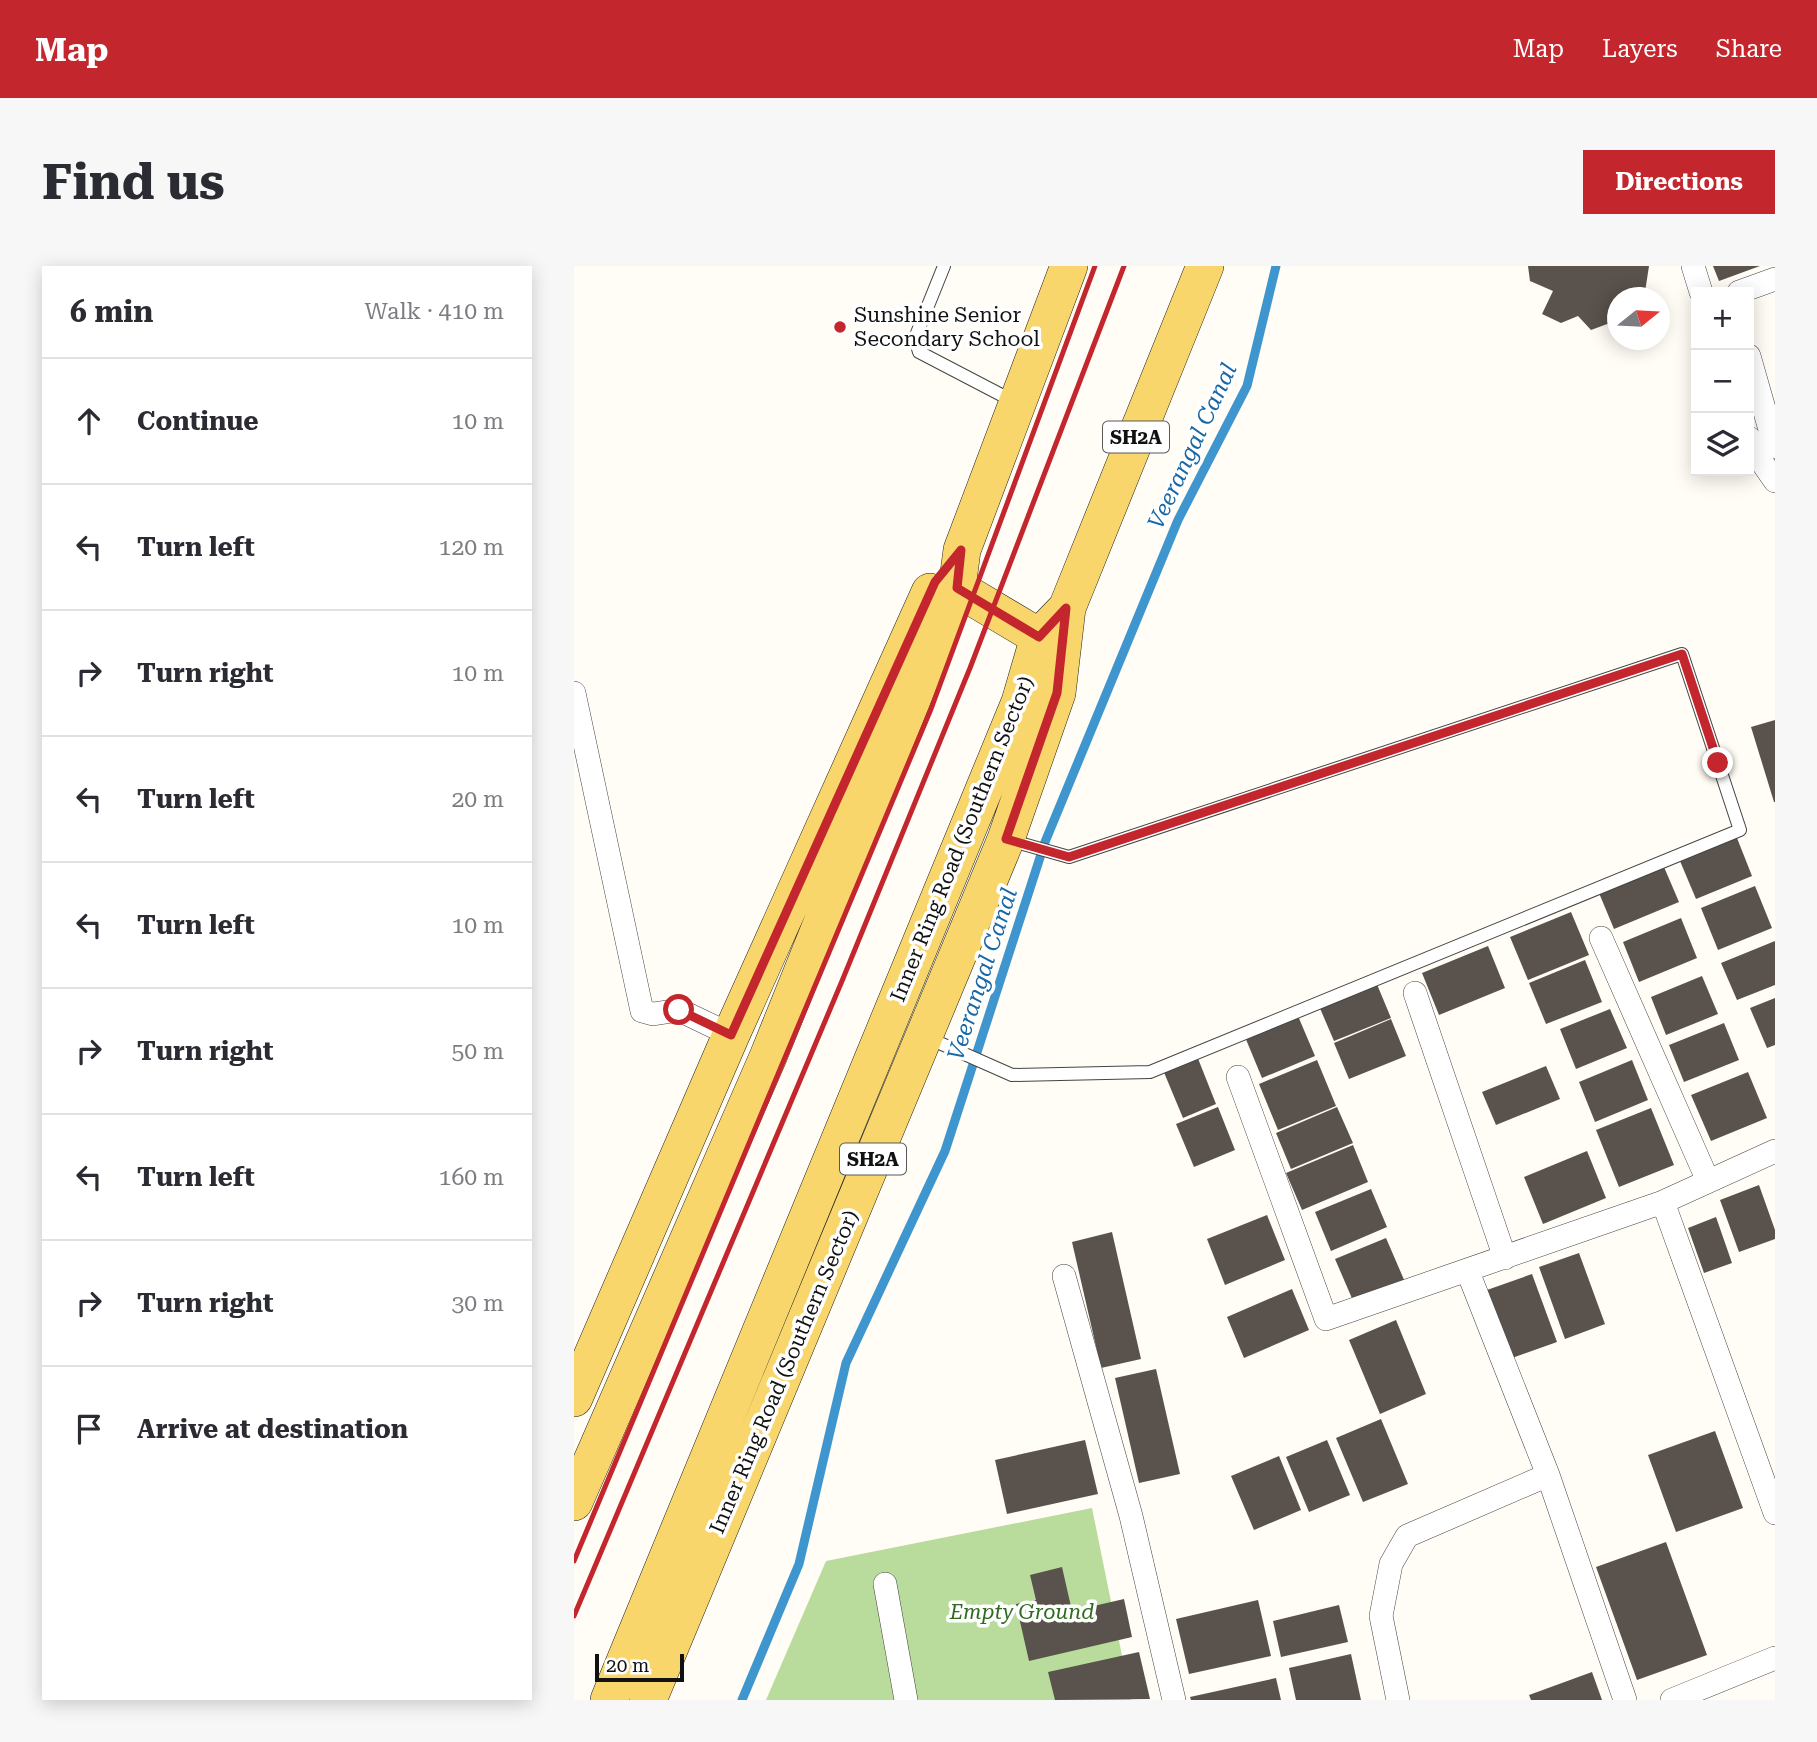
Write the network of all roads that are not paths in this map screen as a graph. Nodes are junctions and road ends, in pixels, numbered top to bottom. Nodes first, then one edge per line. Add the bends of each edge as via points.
1 (944, 266) edge
2 (1069, 266) edge
3 (1205, 266) edge
4 (1693, 266) edge
5 (1775, 279) edge
6 (1700, 287) edge
7 (1753, 287) edge
8 (1754, 393) edge
9 (1017, 403) junction
10 (1775, 447) edge
11 (1754, 451) edge
12 (1775, 481) edge
13 (961, 550) junction
14 (957, 588) junction
15 (1066, 608) junction
16 (1039, 637) junction
17 (574, 693) edge
18 (1017, 843) junction
19 (1601, 938) dead end
20 (1415, 993) dead end
21 (731, 1035) junction
22 (924, 1036) junction
23 (1238, 1077) dead end
24 (1775, 1151) edge
25 (1707, 1181) junction
26 (1663, 1202) junction
27 (1505, 1258) junction
28 (1468, 1272) junction
29 (1065, 1276) dead end
30 (574, 1398) edge
31 (1548, 1475) junction
32 (574, 1502) edge
33 (1775, 1513) edge
34 (886, 1584) dead end
35 (1775, 1658) edge
36 (609, 1700) edge
37 (648, 1700) edge
38 (906, 1700) edge
39 (1174, 1700) edge
40 (1398, 1700) edge
41 (1625, 1700) edge
42 (1672, 1700) edge

1 - 9 lane via 915,338 919,352
2 - 9 main road
3 - 15 main road, Inner Ring Road (Southern Sector) / SH2A
4 - 6 street
5 - 7 street
8 - 10 street
9 - 13 main road
11 - 12 street
13 - 14 main road
13 - 21 main road via 935,582
14 - 16 main road
14 - 32 main road via 768,1057
15 - 16 main road, Inner Ring Road (Southern Sector) / SH2A
15 - 18 main road, Inner Ring Road (Southern Sector) / SH2A via 1057,693
16 - 36 main road, Inner Ring Road (Southern Sector) / SH2A via 1020,702
17 - 21 street via 642,1011 679,1010
18 - 22 main road, Inner Ring Road (Southern Sector) / SH2A
18 - 22 lane via 1069,857 1682,654 1740,830 1150,1072 1012,1075
19 - 25 street
20 - 27 street
21 - 30 main road
22 - 37 main road, Inner Ring Road (Southern Sector) / SH2A
23 - 28 street via 1326,1319
24 - 25 street
25 - 26 street
26 - 27 street
26 - 33 street
27 - 28 street
28 - 31 street
29 - 39 street via 1131,1516
31 - 40 street via 1407,1536 1391,1564 1381,1616
31 - 41 street
34 - 38 street
35 - 42 street

